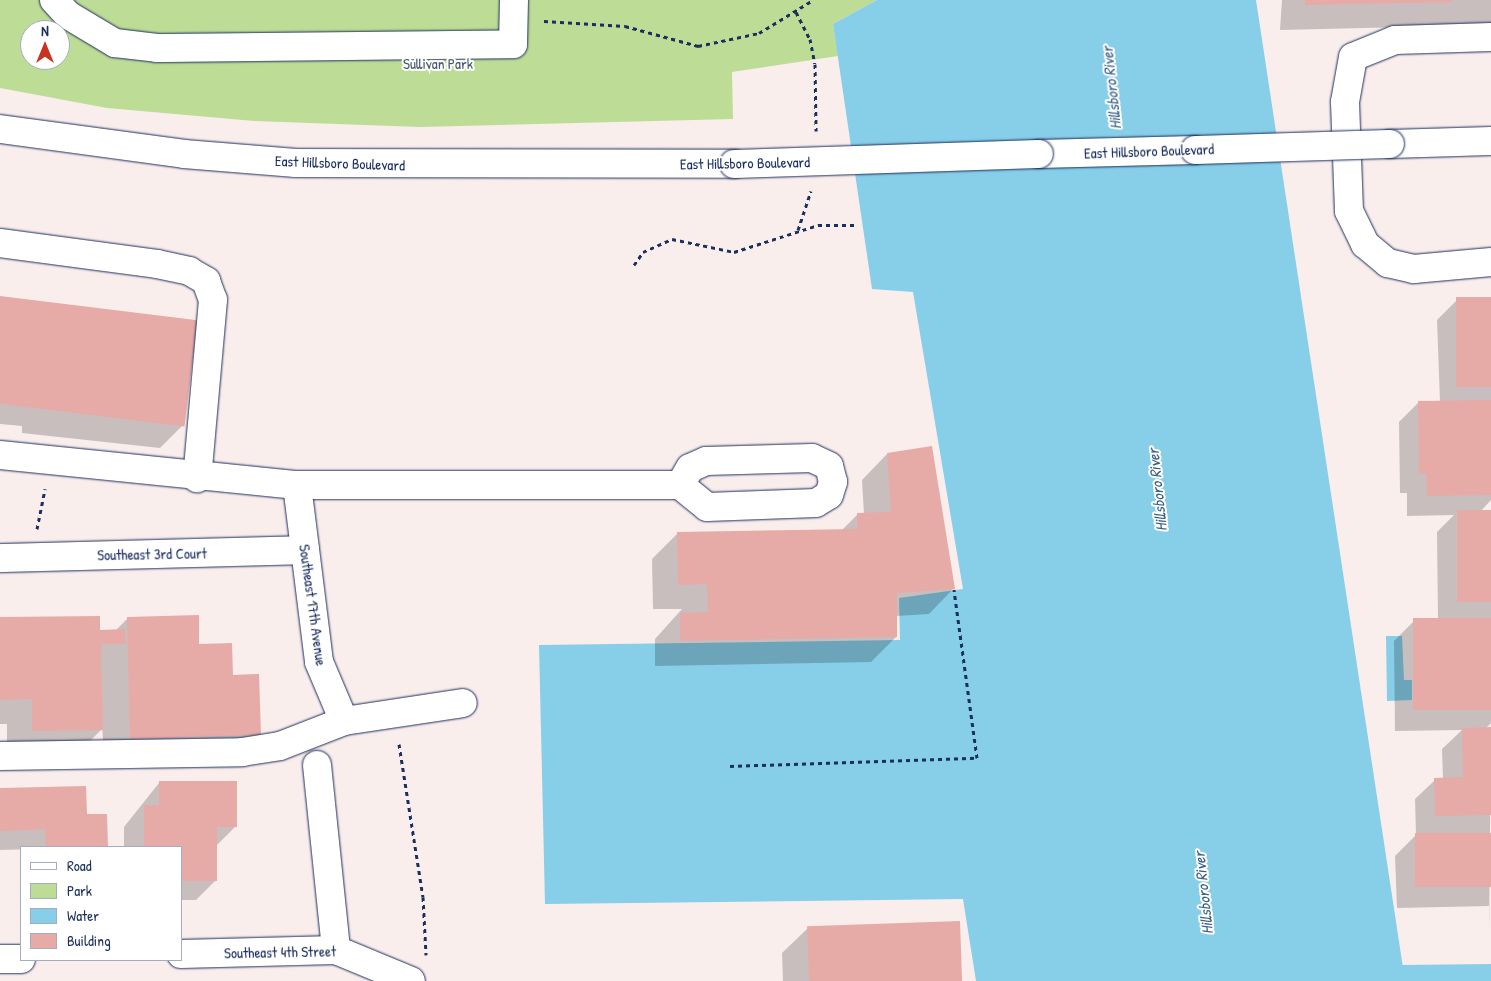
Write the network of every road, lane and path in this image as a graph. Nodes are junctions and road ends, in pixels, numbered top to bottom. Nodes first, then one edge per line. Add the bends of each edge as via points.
1 (54, 0) edge
2 (813, 0) edge
3 (514, 10) edge
4 (796, 12) junction
5 (1491, 36) edge
6 (0, 129) edge
7 (816, 138) dead end
8 (1491, 141) edge
9 (812, 184) dead end
10 (857, 225) dead end
11 (798, 231) junction
12 (0, 243) edge
13 (1491, 262) edge
14 (634, 266) dead end
15 (0, 455) edge
16 (48, 461) junction
17 (197, 478) junction
18 (297, 485) junction
19 (680, 485) junction
20 (305, 550) junction
21 (38, 557) junction
22 (0, 558) edge
23 (954, 590) dead end
24 (463, 703) dead end
25 (394, 714) junction
26 (344, 721) junction
27 (0, 756) edge
28 (317, 765) dead end
29 (730, 766) dead end
30 (336, 950) junction
31 (182, 954) edge
32 (20, 958) edge
33 (0, 959) edge
34 (411, 975) edge

1 - 3 main road via 68,15 115,43 157,48 513,44
2 - 4 path
3 - 4 path via 625,26 698,46 759,33
4 - 7 path via 810,39 815,64
5 - 13 main road via 1395,40 1352,57 1344,102 1349,211 1365,244 1388,263 1414,269
6 - 8 main road, East Hillsboro Boulevard, bridge via 184,154 296,163 734,164
9 - 11 path
10 - 11 path via 818,225
11 - 14 path via 734,252 672,239 643,252
12 - 17 main road via 157,264 189,271 206,281 213,300
15 - 16 main road
16 - 17 main road
16 - 21 path via 37,524
17 - 18 main road
18 - 19 main road
18 - 20 main road, Southeast 17th Avenue
19 - 19 main road via 707,507 816,502 829,495 832,482 829,466 812,458 706,461 690,468
20 - 21 main road, Southeast 3rd Court
20 - 26 main road, Southeast 17th Avenue via 319,662
21 - 22 main road, Southeast 3rd Court
23 - 29 path via 978,758
24 - 25 main road
25 - 26 main road
25 - 34 path via 423,897
26 - 27 main road via 280,746 242,752
28 - 30 main road
30 - 31 main road, Southeast 4th Street
30 - 34 main road, Southeast 4th Street
32 - 33 main road

